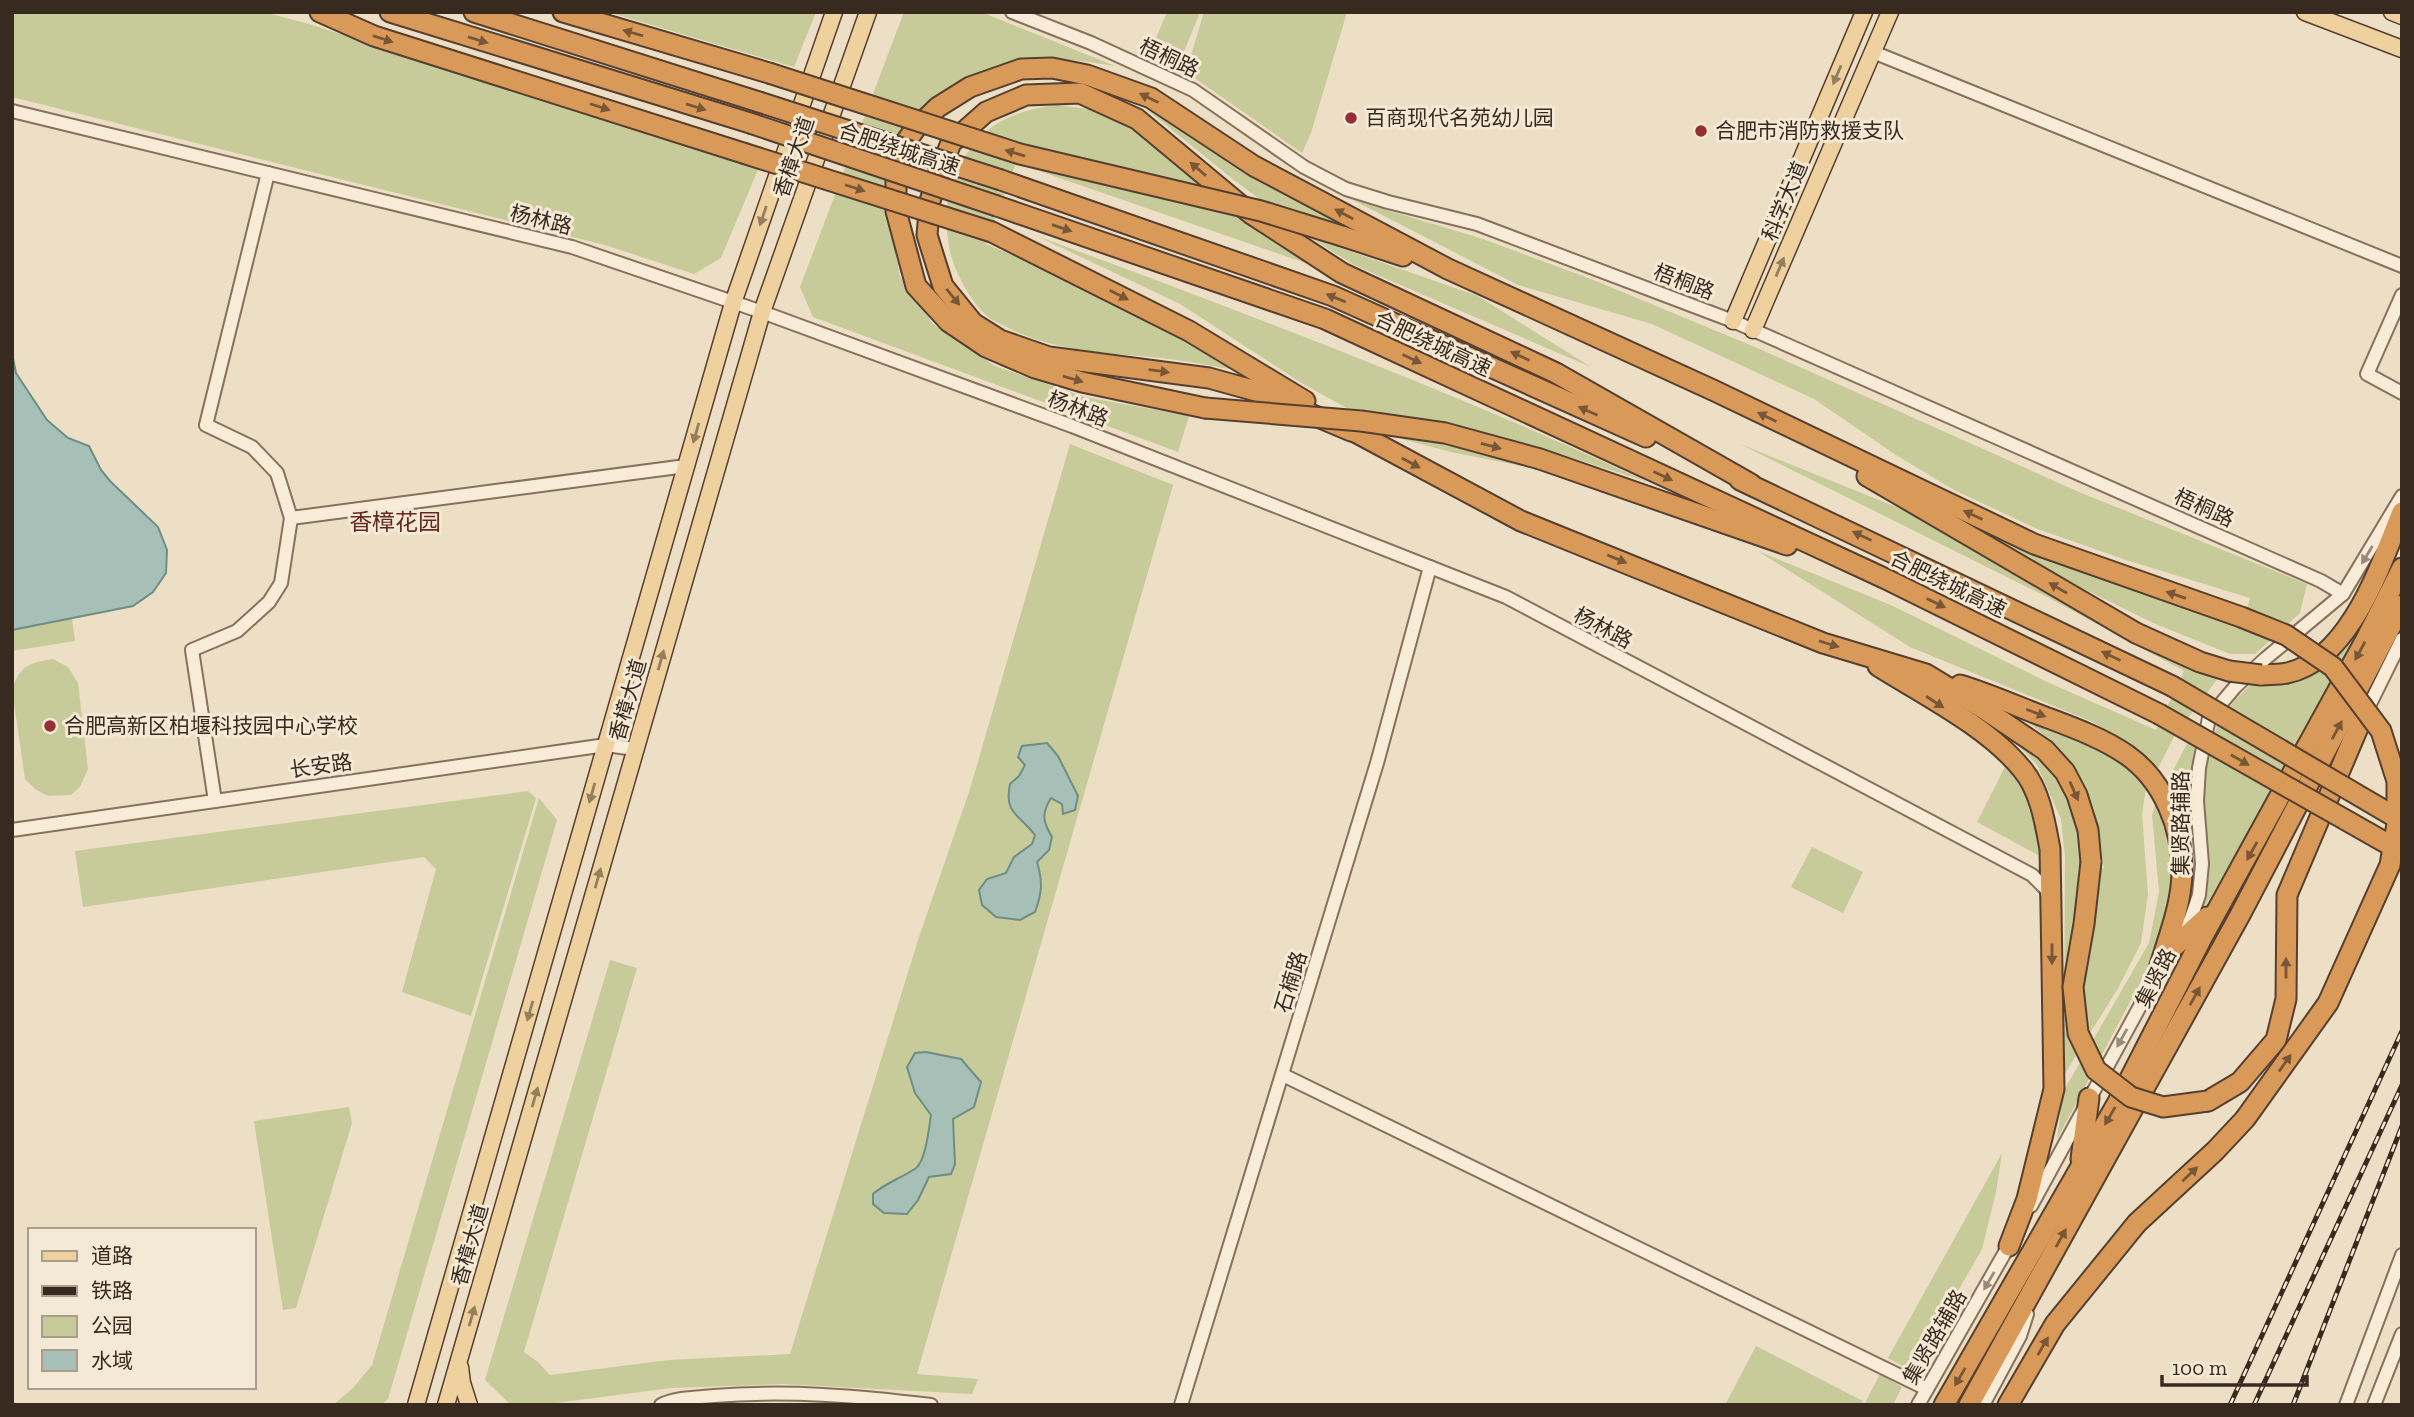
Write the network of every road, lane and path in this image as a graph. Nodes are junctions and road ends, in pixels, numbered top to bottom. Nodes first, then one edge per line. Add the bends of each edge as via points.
1 (320, 12) edge
2 (390, 12) edge
3 (474, 12) edge
4 (563, 12) edge
5 (834, 12) edge
6 (868, 12) edge
7 (1012, 12) edge
8 (1864, 12) edge
9 (1890, 12) edge
10 (2305, 12) edge
11 (2392, 12) edge
12 (2402, 16) edge
13 (2402, 48) edge
14 (1873, 52) junction
15 (12, 111) edge
16 (268, 173) junction
17 (2402, 265) edge
18 (1448, 270) junction
19 (2402, 295) edge
20 (733, 303) junction
21 (762, 312) junction
22 (1733, 321) junction
23 (1753, 330) junction
24 (2402, 393) edge
25 (1352, 431) junction
26 (1821, 443) junction
27 (687, 466) junction
28 (1751, 484) junction
29 (2402, 496) edge
30 (2402, 512) edge
31 (291, 518) junction
32 (2402, 529) edge
33 (2381, 564) junction
34 (1430, 567) junction
35 (2402, 568) edge
36 (1886, 579) junction
37 (2343, 594) junction
38 (2402, 605) edge
39 (2402, 639) edge
40 (1857, 652) junction
41 (1926, 674) junction
42 (2360, 723) junction
43 (606, 745) junction
44 (635, 749) junction
45 (215, 801) junction
46 (2402, 821) edge
47 (12, 830) edge
48 (2402, 852) edge
49 (2221, 905) junction
50 (2052, 913) junction
51 (2239, 915) junction
52 (2175, 946) junction
53 (2159, 970) junction
54 (1283, 1075) junction
55 (2089, 1098) junction
56 (2080, 1169) junction
57 (2009, 1247) junction
58 (2402, 1255) edge
59 (2036, 1283) junction
60 (2402, 1334) edge
61 (459, 1358) junction
62 (1927, 1389) junction
63 (416, 1405) edge
64 (446, 1405) edge
65 (470, 1405) edge
66 (661, 1405) edge
67 (931, 1405) edge
68 (1181, 1405) edge
69 (1918, 1405) edge
70 (1944, 1405) edge
71 (1969, 1405) edge
72 (1983, 1405) edge
73 (2008, 1405) edge
74 (2346, 1405) edge
75 (2374, 1405) edge

1 -> 25 highway, bridge via 374,36 992,232 1189,331
2 -> 36 highway, 合肥绕城高速, bridge via 750,123 1325,319
28 -> 3 highway, 合肥绕城高速, bridge via 1333,296 1001,180
18 -> 4 highway, bridge via 1261,211 1020,155
5 -> 20 main road, 香樟大道
6 - 21 main road, 香樟大道
7 - 22 street, 梧桐路 via 1193,90 1304,167 1346,189 1476,224
8 -> 22 main road, 科学大道
9 - 14 main road, 科学大道
10 - 13 main road
11 - 12 main road
14 - 17 street
23 -> 14 main road, 科学大道
15 - 16 street, 杨林路
16 - 20 street, 杨林路 via 572,247
16 - 31 street via 206,425 252,447 277,473
26 -> 18 highway
18 -> 36 highway, bridge via 1254,166 1151,98 1052,68 1021,69 970,88 938,107 903,146 896,177 896,211 916,286 949,322 986,347 1035,369 1205,408 1445,433 1540,459
19 - 24 street via 2367,374
20 - 21 street, 杨林路
20 -> 27 main road, 香樟大道
21 - 34 street, 杨林路 via 1072,426
44 -> 21 main road, 香樟大道
22 - 23 street, 梧桐路
23 - 37 street, 梧桐路
28 -> 25 highway via 1556,373 1342,274 1250,213 1137,119 1080,93 1026,95 986,113 951,143 930,201 927,235 943,286 973,323 1000,340 1049,357 1209,378 1256,391
25 -> 40 highway via 1521,520 1823,643
33 -> 26 highway, bridge via 2354,617 2316,660 2289,673 2229,671 2136,634 1879,485
73 -> 26 highway, bridge via 2055,1324 2137,1223 2245,1119 2328,1003 2390,865 2397,824 2397,781 2381,731 2333,667 2286,635 2034,544
27 - 31 street
27 - 43 main road, 香樟大道
46 -> 28 highway, 合肥绕城高速, bridge via 2172,686
29 -> 37 street, 集贤路辅路
30 - 33 highway
31 - 45 street via 281,583 269,601 237,631 192,650
32 - 33 highway
34 - 50 street, 杨林路 via 1506,597 2032,875 2046,889
34 - 54 street, 石楠路 via 1377,763
35 -> 49 highway, 集贤路
36 -> 48 highway, 合肥绕城高速, bridge via 2159,714
37 - 52 street, 集贤路辅路 via 2255,668 2209,719 2197,801 2202,864 2199,895
51 -> 38 highway, 集贤路
39 - 42 street
40 - 41 highway
40 -> 50 highway via 1988,736 2023,770 2046,827
41 -> 42 highway, bridge via 2045,750 2065,772 2088,830 2091,862 2073,986 2078,1033 2096,1070 2131,1097 2162,1107 2208,1101 2240,1082 2276,1041 2286,999 2287,895
41 -> 53 highway via 2087,733 2128,756 2154,782 2180,839 2182,873
42 - 51 highway via 2281,863
43 - 44 street, 长安路
43 - 45 street, 长安路
43 -> 63 main road, 香樟大道
61 -> 44 main road, 香樟大道
45 - 47 street, 长安路
49 - 52 highway
49 -> 56 highway, 集贤路
50 -> 57 highway via 2054,1088 2027,1199
59 -> 51 highway, 集贤路
52 - 53 street, 集贤路辅路
53 -> 55 street, 集贤路辅路
54 - 62 street
54 - 68 street, 石楠路
55 - 56 highway
55 - 57 street, 集贤路辅路
56 -> 70 highway, 集贤路
57 -> 62 street, 集贤路辅路
58 - 74 street
59 - 71 highway, 集贤路
59 - 72 street via 2020,1336
60 - 75 street
61 - 64 main road, 香樟大道
61 - 65 main road
62 - 69 street, 集贤路辅路
66 - 67 street via 672,1400 749,1395 858,1396

